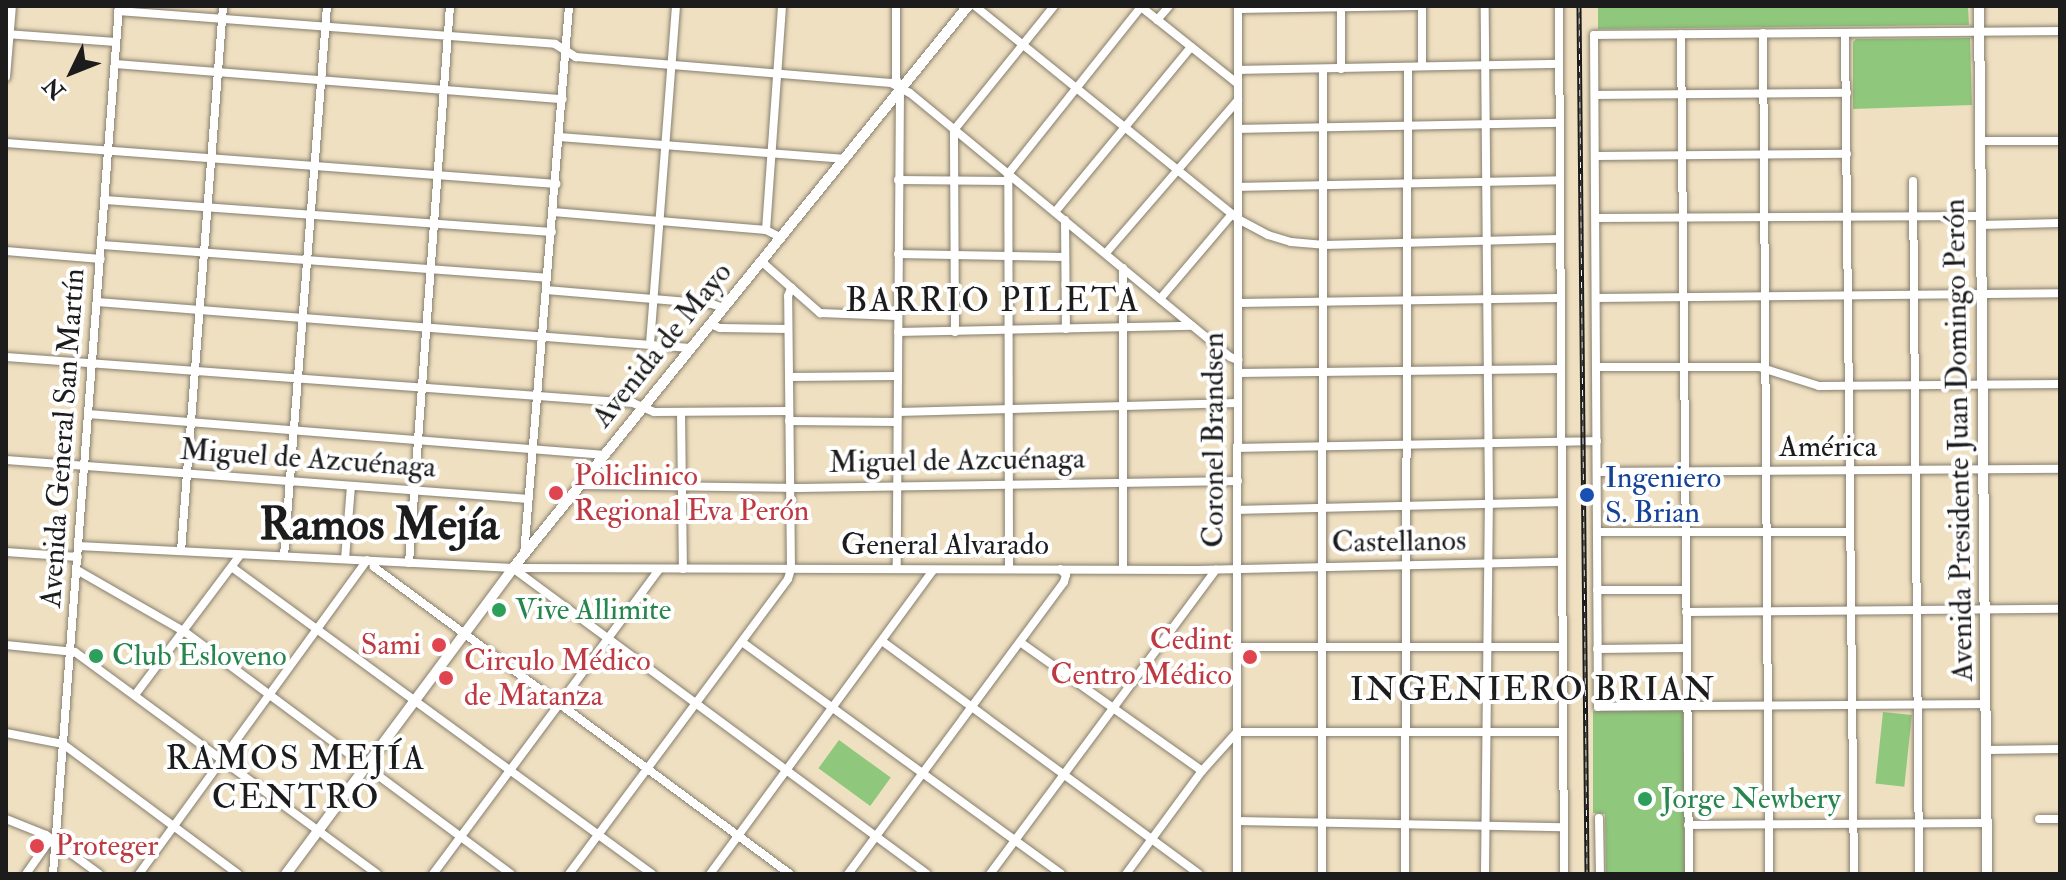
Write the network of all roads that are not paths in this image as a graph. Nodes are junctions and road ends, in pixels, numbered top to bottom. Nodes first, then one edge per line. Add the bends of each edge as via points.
1 (12, 6) edge
2 (223, 6) edge
3 (327, 6) edge
4 (450, 6) edge
5 (569, 6) edge
6 (676, 6) edge
7 (782, 6) edge
8 (896, 6) edge
9 (968, 6) edge
10 (975, 6) edge
11 (1054, 6) edge
12 (1169, 6) edge
13 (1420, 6) edge
14 (1485, 6) edge
15 (1559, 6) edge
16 (1979, 6) edge
17 (1140, 7) edge
18 (1238, 7) edge
19 (1341, 7) edge
20 (119, 8) edge
21 (222, 19) junction
22 (1157, 20) junction
23 (326, 26) junction
24 (2060, 31) edge
25 (1979, 32) junction
26 (1763, 33) junction
27 (1845, 33) junction
28 (8, 34) edge
29 (1681, 34) junction
30 (448, 35) junction
31 (116, 42) junction
32 (1024, 44) junction
33 (1191, 47) junction
34 (566, 50) junction
35 (115, 64) junction
36 (1559, 64) junction
37 (671, 65) junction
38 (1486, 65) junction
39 (1422, 66) junction
40 (1408, 67) junction
41 (1323, 69) junction
42 (1341, 69) junction
43 (1238, 70) junction
44 (218, 72) junction
45 (779, 73) junction
46 (6, 77) edge
47 (322, 79) junction
48 (1238, 84) junction
49 (1075, 86) junction
50 (444, 88) junction
51 (900, 89) junction
52 (1763, 93) junction
53 (1847, 93) junction
54 (1595, 95) junction
55 (1681, 95) junction
56 (563, 99) junction
57 (1238, 100) junction
58 (1558, 123) junction
59 (1487, 124) junction
60 (1125, 126) junction
61 (1408, 126) junction
62 (1324, 127) junction
63 (1238, 129) junction
64 (954, 130) junction
65 (560, 137) junction
66 (1980, 141) junction
67 (2060, 141) edge
68 (6, 143) edge
69 (666, 145) junction
70 (108, 151) junction
71 (772, 152) junction
72 (1847, 154) junction
73 (1763, 155) junction
74 (1596, 156) junction
75 (1682, 156) junction
76 (211, 159) junction
77 (845, 159) junction
78 (315, 166) junction
79 (1177, 169) junction
80 (437, 174) junction
81 (1008, 177) junction
82 (953, 179) junction
83 (898, 180) junction
84 (1559, 180) junction
85 (1913, 181) dead end
86 (1488, 183) junction
87 (556, 184) junction
88 (1408, 184) junction
89 (1238, 187) junction
90 (1323, 187) junction
91 (105, 200) junction
92 (208, 207) junction
93 (553, 212) junction
94 (1055, 212) junction
95 (311, 215) junction
96 (1849, 215) junction
97 (1763, 216) junction
98 (1914, 216) junction
99 (1235, 217) junction
100 (1683, 217) junction
101 (1596, 218) junction
102 (1065, 220) junction
103 (1981, 221) junction
104 (660, 223) junction
105 (2060, 223) edge
106 (432, 224) junction
107 (766, 230) junction
108 (552, 232) junction
109 (780, 237) junction
110 (1558, 239) junction
111 (1487, 241) junction
112 (1407, 242) junction
113 (102, 245) junction
114 (1324, 245) junction
115 (6, 251) edge
116 (1106, 253) junction
117 (204, 254) junction
118 (898, 254) junction
119 (954, 257) junction
120 (1009, 257) junction
121 (1065, 257) junction
122 (101, 259) junction
123 (308, 261) junction
124 (761, 261) junction
125 (1123, 268) junction
126 (430, 269) junction
127 (547, 278) junction
128 (791, 288) junction
129 (546, 290) junction
130 (2060, 293) edge
131 (1848, 294) junction
132 (1914, 294) junction
133 (1982, 294) junction
134 (1764, 295) junction
135 (1682, 297) junction
136 (653, 298) junction
137 (1558, 298) junction
138 (1597, 298) junction
139 (1160, 299) junction
140 (1486, 300) junction
141 (1408, 301) junction
142 (97, 302) junction
143 (1238, 303) junction
144 (1324, 303) junction
145 (723, 308) junction
146 (199, 311) junction
147 (897, 316) junction
148 (303, 318) junction
149 (710, 324) junction
150 (1193, 326) junction
151 (426, 327) junction
152 (1123, 328) junction
153 (788, 329) junction
154 (1066, 329) junction
155 (1009, 331) junction
156 (898, 332) junction
157 (955, 332) junction
158 (542, 336) junction
159 (650, 344) junction
160 (690, 348) junction
161 (6, 357) edge
162 (1238, 360) junction
163 (92, 363) junction
164 (1597, 367) junction
165 (1683, 367) junction
166 (1765, 368) junction
167 (1487, 369) junction
168 (1560, 369) junction
169 (195, 371) junction
170 (1408, 371) junction
171 (1238, 373) junction
172 (1324, 373) junction
173 (897, 376) junction
174 (789, 377) junction
175 (298, 379) junction
176 (1983, 384) junction
177 (2060, 384) edge
178 (1915, 385) junction
179 (1849, 386) junction
180 (421, 388) junction
181 (538, 396) junction
182 (1238, 403) junction
183 (1123, 406) junction
184 (644, 407) junction
185 (1009, 409) junction
186 (789, 411) junction
187 (681, 412) junction
188 (88, 414) junction
189 (898, 417) junction
190 (789, 421) junction
191 (191, 423) junction
192 (293, 431) junction
193 (416, 439) junction
194 (1597, 441) junction
195 (1487, 442) junction
196 (1560, 442) junction
197 (1408, 444) junction
198 (1324, 446) junction
199 (1238, 448) junction
200 (533, 449) junction
201 (605, 455) junction
202 (6, 460) edge
203 (83, 466) junction
204 (1985, 469) junction
205 (2060, 469) edge
206 (1915, 470) junction
207 (1686, 471) junction
208 (1766, 471) junction
209 (1849, 471) junction
210 (1597, 472) junction
211 (187, 475) junction
212 (289, 481) junction
213 (1122, 481) junction
214 (1238, 481) junction
215 (581, 485) junction
216 (1008, 485) junction
217 (351, 486) junction
218 (681, 486) junction
219 (788, 488) junction
220 (896, 488) junction
221 (413, 490) junction
222 (529, 499) junction
223 (1562, 502) junction
224 (1489, 503) junction
225 (1408, 506) junction
226 (1324, 507) junction
227 (1238, 510) junction
228 (1597, 532) junction
229 (1850, 532) junction
230 (1686, 533) junction
231 (1765, 534) junction
232 (78, 546) junction
233 (181, 551) junction
234 (6, 552) edge
235 (240, 555) junction
236 (524, 555) junction
237 (284, 556) junction
238 (78, 557) junction
239 (345, 559) junction
240 (370, 561) junction
241 (1562, 562) junction
242 (409, 563) junction
243 (1488, 564) junction
244 (1408, 567) junction
245 (233, 568) junction
246 (513, 568) junction
247 (1060, 568) junction
248 (1324, 568) junction
249 (683, 569) junction
250 (791, 569) junction
251 (897, 569) junction
252 (1009, 569) junction
253 (1123, 569) junction
254 (77, 570) junction
255 (659, 570) junction
256 (933, 570) junction
257 (1216, 570) junction
258 (1237, 570) junction
259 (1597, 590) junction
260 (1686, 590) junction
261 (1985, 609) junction
262 (2060, 609) edge
263 (1917, 610) junction
264 (1852, 611) junction
265 (1686, 612) junction
266 (1766, 612) junction
267 (318, 631) junction
268 (185, 632) junction
269 (463, 635) junction
270 (608, 639) junction
271 (882, 641) junction
272 (742, 642) junction
273 (1020, 642) junction
274 (6, 645) edge
275 (1237, 647) junction
276 (1323, 647) junction
277 (1407, 647) junction
278 (1487, 647) junction
279 (1562, 647) junction
280 (1686, 648) junction
281 (1597, 649) junction
282 (71, 650) junction
283 (135, 695) junction
284 (270, 695) junction
285 (415, 701) junction
286 (695, 703) junction
287 (559, 704) junction
288 (1986, 704) junction
289 (971, 706) junction
290 (1917, 706) junction
291 (833, 707) junction
292 (1687, 707) junction
293 (1767, 707) junction
294 (1852, 707) junction
295 (1112, 708) junction
296 (1237, 732) junction
297 (1408, 732) junction
298 (1486, 732) junction
299 (1563, 732) junction
300 (6, 733) edge
301 (1323, 733) junction
302 (63, 744) junction
303 (2060, 749) edge
304 (1987, 750) junction
305 (221, 760) junction
306 (366, 766) junction
307 (647, 767) junction
308 (510, 770) junction
309 (786, 771) junction
310 (1202, 771) junction
311 (923, 772) junction
312 (1064, 774) junction
313 (1599, 818) dead end
314 (6, 819) edge
315 (2039, 819) dead end
316 (2060, 819) edge
317 (1237, 821) junction
318 (1322, 822) junction
319 (1406, 823) junction
320 (1986, 823) junction
321 (1854, 824) junction
322 (1918, 824) junction
323 (1484, 825) junction
324 (1688, 825) junction
325 (1768, 825) junction
326 (174, 826) junction
327 (1563, 827) junction
328 (318, 830) junction
329 (598, 835) junction
330 (461, 836) junction
331 (738, 836) junction
332 (875, 836) junction
333 (1152, 838) junction
334 (1015, 840) junction
335 (54, 842) junction
336 (373, 873) edge
337 (26, 874) edge
338 (53, 874) edge
339 (99, 874) edge
340 (139, 874) edge
341 (238, 874) edge
342 (286, 874) edge
343 (433, 874) edge
344 (511, 874) edge
345 (569, 874) edge
346 (652, 874) edge
347 (710, 874) edge
348 (790, 874) edge
349 (848, 874) edge
350 (927, 874) edge
351 (990, 874) edge
352 (1061, 874) edge
353 (1126, 874) edge
354 (1199, 874) edge
355 (1237, 874) edge
356 (1322, 874) edge
357 (1405, 874) edge
358 (1485, 874) edge
359 (1564, 874) edge
360 (1600, 874) edge
361 (1689, 874) edge
362 (1769, 874) edge
363 (1854, 874) edge
364 (1919, 874) edge
365 (1987, 874) edge

1 - 28 street
2 - 21 street
3 - 23 street
4 - 30 street
5 - 34 street
6 - 37 street
7 - 45 street
8 - 51 street
9 - 51 main road, Avenida de Mayo
10 - 32 street
11 - 32 street
12 - 22 street
13 - 19 street
13 - 39 street
14 - 38 street
15 - 36 street
16 - 25 main road, Avenida Presidente Juan Domingo Perón
17 - 22 street
17 - 49 street
18 - 19 street
18 - 43 street, Coronel Brandsen
19 - 42 street
20 - 21 street
20 - 31 street, Avenida General San Martín
21 - 23 street
21 - 44 street
22 - 33 street
23 - 30 street
23 - 47 street
24 - 25 street
25 - 27 street
25 - 66 main road, Avenida Presidente Juan Domingo Perón
26 - 27 street
26 - 29 street
26 - 52 street
27 - 53 street
28 - 31 street
28 - 46 street
29 - 54 street via 1594,35
29 - 55 street
30 - 34 street via 555,44
30 - 50 street
31 - 35 street, Avenida General San Martín
32 - 49 street
32 - 64 street
33 - 48 street
33 - 60 street
34 - 37 street via 576,57
34 - 56 street
35 - 44 street
35 - 70 street, Avenida General San Martín
36 - 38 street
36 - 58 street
37 - 45 street
37 - 69 street
38 - 39 street
38 - 59 street
39 - 40 street
40 - 42 street
40 - 61 street
41 - 42 street
41 - 43 street
41 - 62 street
43 - 48 street, Coronel Brandsen
44 - 47 street
44 - 76 street
45 - 51 street via 891,83
45 - 71 street
47 - 50 street
47 - 78 street
48 - 57 street, Coronel Brandsen
49 - 60 street
49 - 81 street
50 - 56 street
50 - 80 street
51 - 64 street
51 - 77 main road, Avenida de Mayo
51 - 83 street
52 - 53 street
52 - 55 street
52 - 73 street
53 - 72 street
54 - 55 street
54 - 74 street
55 - 75 street
56 - 65 street
57 - 63 street, Coronel Brandsen
57 - 79 street
58 - 59 street
58 - 84 street
59 - 61 street
59 - 86 street
60 - 79 street
60 - 94 street
61 - 62 street
61 - 88 street
62 - 63 street
62 - 90 street
63 - 89 street, Coronel Brandsen
64 - 81 street
64 - 82 street
65 - 69 street
65 - 87 street
66 - 67 street
66 - 103 main road, Avenida Presidente Juan Domingo Perón
68 - 70 street
69 - 71 street
69 - 104 street
70 - 76 street
70 - 91 street, Avenida General San Martín
71 - 77 street
71 - 107 street
72 - 73 street
72 - 96 street
73 - 75 street
73 - 97 street
74 - 75 street
74 - 101 street
75 - 100 street
76 - 78 street
76 - 92 street
77 - 109 main road, Avenida de Mayo
78 - 80 street
78 - 95 street
79 - 99 street
79 - 116 street
80 - 87 street
80 - 106 street
81 - 82 street
81 - 94 street
81 - 120 street
82 - 83 street
82 - 119 street
83 - 118 street
84 - 86 street
84 - 110 street
85 - 98 street
86 - 88 street
86 - 111 street
87 - 93 street
88 - 90 street
88 - 112 street
89 - 90 street
89 - 99 street, Coronel Brandsen
90 - 114 street
91 - 92 street
91 - 113 street, Avenida General San Martín
92 - 95 street
92 - 117 street
93 - 104 street
93 - 108 street
94 - 102 street
95 - 106 street
95 - 123 street
96 - 97 street
96 - 98 street
96 - 131 street
97 - 100 street
97 - 134 street
98 - 103 street
98 - 132 street
99 - 114 street via 1279,239
99 - 139 street
99 - 143 street, Coronel Brandsen
100 - 101 street
100 - 135 street
101 - 138 street
102 - 116 street
102 - 121 street
103 - 105 street
103 - 133 main road, Avenida Presidente Juan Domingo Perón
104 - 107 street
104 - 136 street
106 - 108 street
106 - 126 street
107 - 109 street
108 - 127 street
109 - 124 main road, Avenida de Mayo
110 - 111 street
110 - 137 street
111 - 112 street
111 - 140 street
112 - 114 street
112 - 141 street
113 - 117 street
113 - 122 street, Avenida General San Martín
114 - 144 street
115 - 122 street
116 - 125 street
117 - 123 street
117 - 146 street
118 - 119 street
118 - 147 street
119 - 120 street
119 - 157 street
120 - 121 street
120 - 155 street
121 - 154 street
122 - 142 street, Avenida General San Martín
123 - 126 street
123 - 148 street
124 - 128 street
124 - 145 main road, Avenida de Mayo
125 - 139 street
125 - 152 street
126 - 127 street
126 - 151 street
127 - 129 street
128 - 147 street via 824,314
128 - 153 street
129 - 136 street
129 - 158 street
130 - 133 street
131 - 132 street
131 - 134 street
131 - 179 street
132 - 133 street
132 - 178 street
133 - 176 main road, Avenida Presidente Juan Domingo Perón
134 - 135 street
134 - 166 street
135 - 138 street
135 - 165 street
136 - 145 street
136 - 159 street
137 - 140 street
137 - 168 street
138 - 164 street
139 - 150 street
140 - 141 street
140 - 167 street
141 - 144 street
141 - 170 street
142 - 146 street
142 - 163 street, Avenida General San Martín
143 - 144 street
143 - 162 street, Coronel Brandsen
144 - 172 street
145 - 149 main road, Avenida de Mayo
146 - 148 street
146 - 169 street
147 - 156 street
148 - 151 street
148 - 175 street
149 - 153 street
149 - 160 main road, Avenida de Mayo
150 - 152 street
150 - 162 street
151 - 158 street
151 - 180 street
152 - 154 street
152 - 183 street
153 - 174 street
154 - 155 street
155 - 157 street
155 - 185 street
156 - 157 street
156 - 173 street
158 - 159 street
158 - 181 street
159 - 160 street
160 - 184 main road, Avenida de Mayo
161 - 163 street
162 - 171 street, Coronel Brandsen
163 - 169 street
163 - 188 street, Avenida General San Martín
164 - 165 street
164 - 194 street
165 - 166 street
165 - 207 street
166 - 179 street via 1815,385
166 - 208 street
167 - 168 street
167 - 170 street
167 - 195 street
168 - 196 street
169 - 175 street
169 - 191 street
170 - 172 street
170 - 197 street
171 - 172 street
171 - 182 street, Coronel Brandsen
172 - 198 street
173 - 174 street
173 - 189 street
174 - 186 street
175 - 180 street
175 - 192 street
176 - 177 street
176 - 178 street
176 - 204 main road, Avenida Presidente Juan Domingo Perón
178 - 179 street
178 - 206 street
179 - 209 street
180 - 181 street
180 - 193 street
181 - 184 street
181 - 200 street
182 - 183 street
182 - 199 street, Coronel Brandsen
183 - 185 street
183 - 213 street
184 - 187 street
184 - 201 main road, Avenida de Mayo
185 - 189 street
185 - 216 street
186 - 187 street
186 - 190 street
187 - 218 street
188 - 191 street
188 - 203 street, Avenida General San Martín
189 - 190 street
189 - 220 street
190 - 219 street
191 - 192 street
191 - 211 street
192 - 193 street
192 - 212 street
193 - 200 street
193 - 221 street
194 - 196 street
194 - 210 street
195 - 196 street
195 - 197 street
195 - 224 street
196 - 223 street
197 - 198 street
197 - 225 street
198 - 199 street
198 - 226 street
199 - 214 street, Coronel Brandsen
200 - 201 street
200 - 222 street
201 - 215 main road, Avenida de Mayo
202 - 203 street, Miguel de Azcuénaga
203 - 211 street, Miguel de Azcuénaga
203 - 232 street, Avenida General San Martín
204 - 205 street, América
204 - 206 street, América
204 - 261 main road, Avenida Presidente Juan Domingo Perón
206 - 209 street, América
206 - 263 street
207 - 208 street, América
207 - 210 street, América
207 - 230 street
208 - 209 street, América
208 - 231 street
209 - 229 street
210 - 228 street
211 - 212 street, Miguel de Azcuénaga
211 - 233 street
212 - 217 street, Miguel de Azcuénaga
212 - 237 street
213 - 214 street, Miguel de Azcuénaga
213 - 216 street, Miguel de Azcuénaga
213 - 253 street
214 - 227 street, Coronel Brandsen
215 - 218 street, Miguel de Azcuénaga
215 - 236 main road, Avenida de Mayo
216 - 220 street, Miguel de Azcuénaga
216 - 252 street
217 - 221 street, Miguel de Azcuénaga
217 - 239 street
218 - 219 street, Miguel de Azcuénaga
218 - 249 street
219 - 220 street, Miguel de Azcuénaga
219 - 250 street
220 - 251 street
221 - 222 street, Miguel de Azcuénaga
221 - 242 street
222 - 236 street
223 - 224 street
223 - 241 street
224 - 225 street
224 - 243 street
225 - 226 street
225 - 244 street
226 - 227 street
226 - 248 street
227 - 258 street, Coronel Brandsen
228 - 230 street
228 - 259 street
229 - 231 street
229 - 264 street
230 - 231 street
230 - 260 street
231 - 266 street
232 - 233 street, General Alvarado
232 - 238 street, Avenida General San Martín
233 - 235 street, General Alvarado
234 - 238 street
235 - 237 street, General Alvarado
235 - 245 street
236 - 246 main road, Avenida de Mayo
237 - 239 street, General Alvarado
238 - 254 street, Avenida General San Martín
239 - 240 street, General Alvarado
240 - 242 street, General Alvarado
240 - 267 street
240 - 269 street
241 - 243 street, Castellanos
241 - 279 street
242 - 246 street, General Alvarado
243 - 244 street, Castellanos
243 - 278 street
244 - 248 street, Castellanos
244 - 277 street
245 - 267 street
245 - 268 street
246 - 255 street, General Alvarado
246 - 269 main road, Avenida de Mayo
246 - 270 street
247 - 252 street, General Alvarado
247 - 253 street, General Alvarado
247 - 273 street via 1064,582
248 - 258 street, Castellanos
248 - 276 street
249 - 250 street, General Alvarado
249 - 255 street, General Alvarado
250 - 251 street, General Alvarado
250 - 272 street
251 - 256 street, General Alvarado
252 - 256 street, General Alvarado
253 - 257 street, General Alvarado
254 - 268 street
254 - 282 street, Avenida General San Martín
255 - 270 street
256 - 271 street
257 - 258 street, General Alvarado
257 - 295 street
258 - 275 street, Coronel Brandsen
259 - 260 street
259 - 281 street
260 - 265 street
261 - 262 street
261 - 263 street
261 - 288 main road, Avenida Presidente Juan Domingo Perón
263 - 264 street
263 - 290 street
264 - 266 street
264 - 294 street
265 - 266 street
265 - 280 street
266 - 293 street
267 - 284 street
267 - 285 street
268 - 283 street
268 - 284 street
269 - 285 main road, Avenida de Mayo
269 - 287 street
270 - 286 street
270 - 287 street
271 - 289 street
271 - 291 street
272 - 286 street
272 - 291 street
273 - 289 street
273 - 295 street
274 - 282 street
275 - 276 street
275 - 296 street, Coronel Brandsen
276 - 277 street
276 - 301 street
277 - 278 street
277 - 297 street
278 - 279 street
278 - 298 street
279 - 299 street
280 - 281 street
280 - 292 street
281 - 292 street via 1598,707
282 - 283 street
282 - 302 street, Avenida General San Martín
283 - 305 street
284 - 305 street
284 - 306 street
285 - 306 main road, Avenida de Mayo
285 - 308 street
286 - 307 street
286 - 309 street
287 - 307 street
287 - 308 street
288 - 290 street
288 - 304 main road, Avenida Presidente Juan Domingo Perón
289 - 311 street
289 - 312 street
290 - 294 street
290 - 322 street
291 - 309 street
291 - 311 street
292 - 293 street
292 - 324 street
293 - 294 street
293 - 325 street
294 - 321 street
295 - 310 street
295 - 312 street
296 - 301 street
296 - 310 street
296 - 317 street, Coronel Brandsen
297 - 298 street
297 - 301 street
297 - 319 street
298 - 299 street
298 - 323 street
299 - 327 street
300 - 302 street
301 - 318 street
302 - 326 street
302 - 335 street, Avenida General San Martín
303 - 304 street
304 - 320 main road, Avenida Presidente Juan Domingo Perón
305 - 326 street
305 - 328 street
306 - 328 main road, Avenida de Mayo
306 - 330 street
307 - 329 street
307 - 331 street
308 - 329 street
308 - 330 street
309 - 331 street
309 - 332 street
310 - 333 street
311 - 332 street
311 - 334 street
312 - 333 street
312 - 334 street
313 - 360 street
314 - 335 street
315 - 316 street
317 - 318 street
317 - 355 street, Coronel Brandsen
318 - 319 street
318 - 356 street
319 - 323 street
319 - 357 street
320 - 322 street
320 - 365 main road, Avenida Presidente Juan Domingo Perón
321 - 322 street
321 - 325 street
321 - 363 street
322 - 364 street
323 - 327 street
323 - 358 street
324 - 325 street
324 - 361 street
325 - 362 street
326 - 340 street
326 - 341 street
327 - 359 street
328 - 336 street
328 - 342 main road, Avenida de Mayo
329 - 345 street
329 - 346 street
330 - 343 street
330 - 344 street
331 - 347 street
331 - 348 street
332 - 349 street
332 - 350 street
333 - 353 street
333 - 354 street
334 - 351 street
334 - 352 street
335 - 337 street
335 - 338 street, Avenida General San Martín
335 - 339 street

